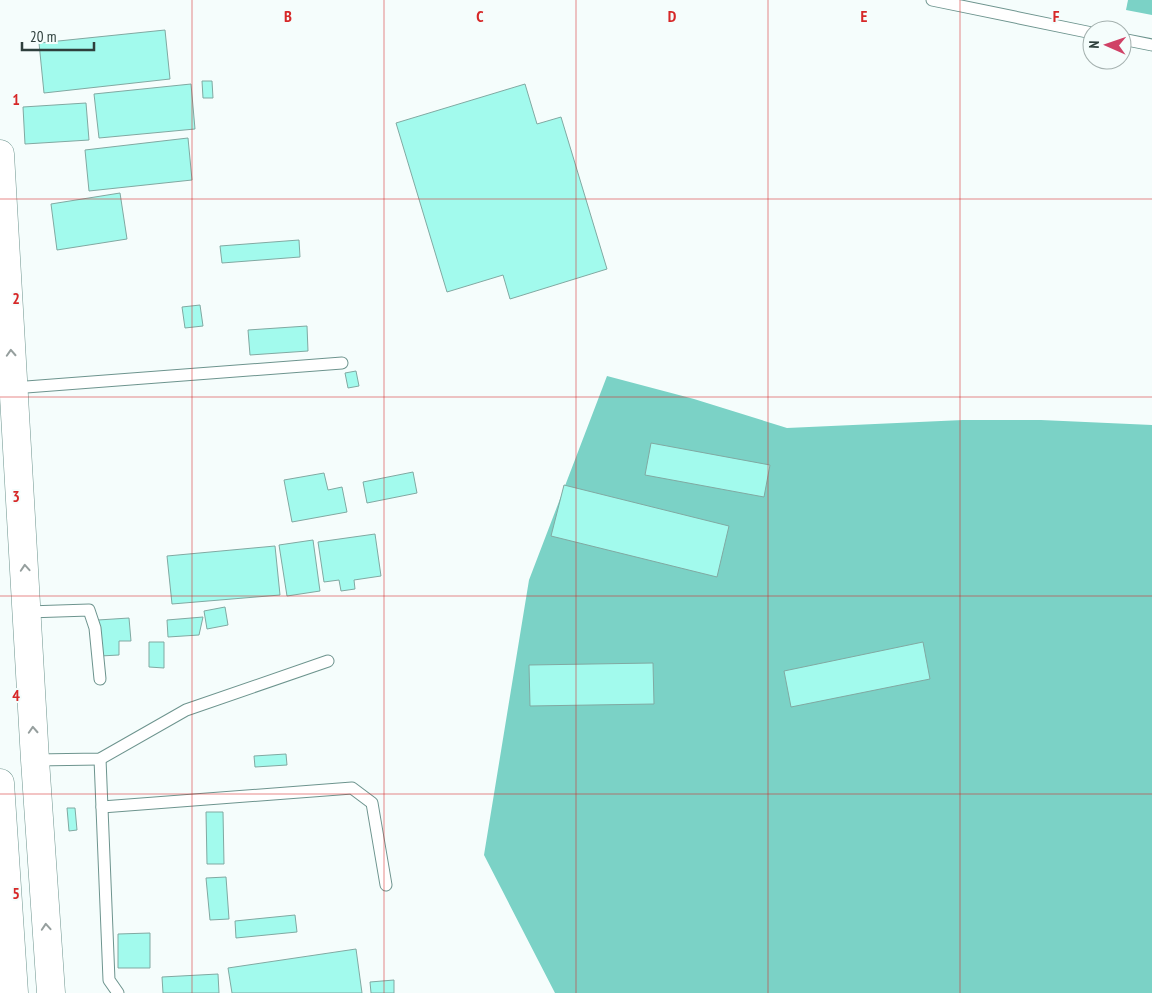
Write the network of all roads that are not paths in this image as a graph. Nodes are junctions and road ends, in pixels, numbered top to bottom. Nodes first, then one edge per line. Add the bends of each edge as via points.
1 (932, 0) edge
2 (1082, 31) edge
3 (1132, 41) edge
4 (1152, 45) edge
5 (0, 154) edge
6 (342, 363) dead end
7 (13, 388) junction
8 (28, 612) junction
9 (328, 661) dead end
10 (100, 679) dead end
11 (100, 759) junction
12 (35, 760) junction
13 (0, 783) edge
14 (102, 807) junction
15 (386, 884) dead end
16 (49, 962) junction
17 (14, 993) edge
18 (51, 993) edge
19 (72, 993) edge
20 (118, 993) edge

1 - 2 lane
3 - 4 lane
7 -> 5 main road
6 - 7 lane
8 -> 7 main road
8 - 10 lane via 89,610 95,628
12 -> 8 main road
9 - 11 lane via 186,710
11 - 12 lane
11 - 14 lane
16 -> 12 main road
13 - 17 main road
14 - 15 lane via 352,788 372,803
14 - 20 lane via 109,980
16 - 18 main road
16 - 19 main road

